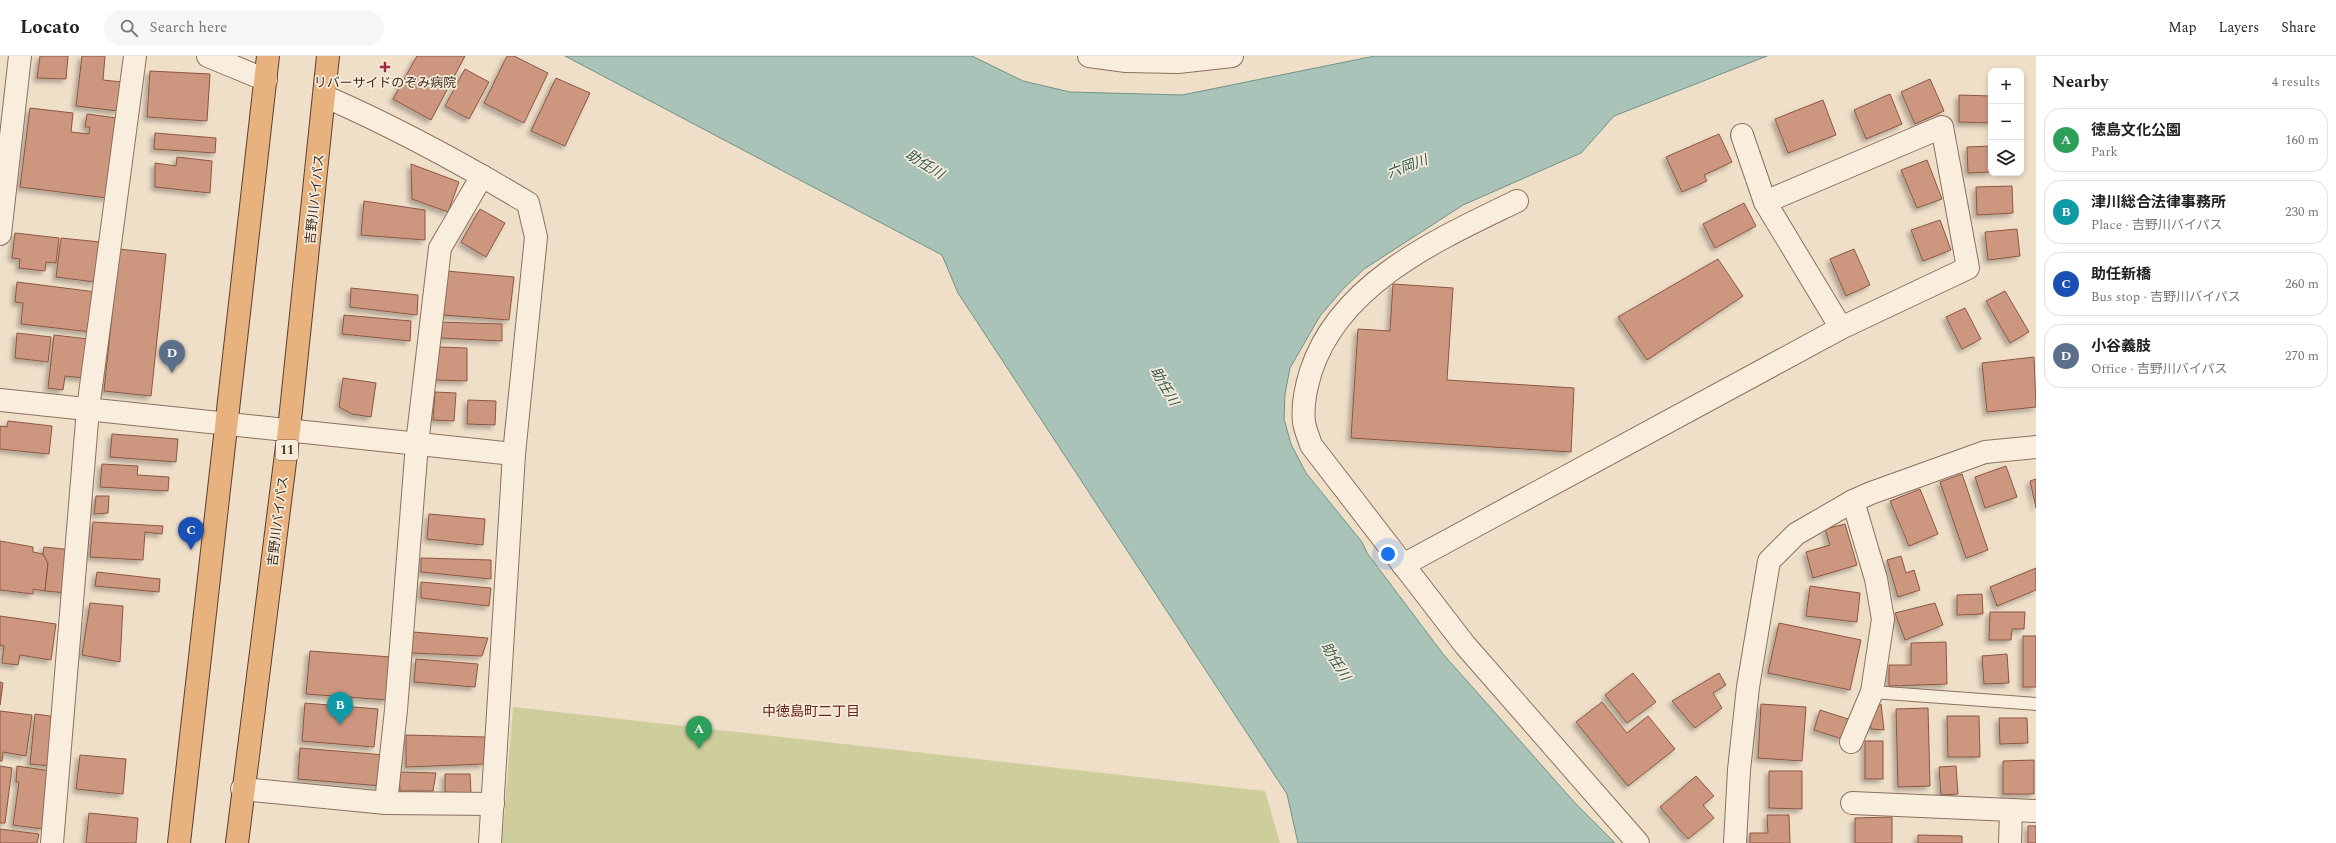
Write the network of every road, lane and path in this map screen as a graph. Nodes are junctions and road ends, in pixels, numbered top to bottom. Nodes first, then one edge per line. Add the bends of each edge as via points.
1 (20, 56) edge
2 (136, 56) edge
3 (208, 56) edge
4 (268, 56) edge
5 (328, 56) edge
6 (1089, 56) edge
7 (1232, 56) edge
8 (266, 80) junction
9 (324, 96) junction
10 (1742, 135) dead end
11 (482, 176) junction
12 (1517, 201) dead end
13 (1765, 202) junction
14 (0, 234) edge
15 (1841, 328) junction
16 (0, 400) edge
17 (88, 409) junction
18 (227, 424) junction
19 (289, 430) junction
20 (417, 444) junction
21 (2036, 447) edge
22 (514, 454) junction
23 (1853, 501) junction
24 (1403, 565) junction
25 (1872, 692) junction
26 (2036, 704) edge
27 (1851, 742) dead end
28 (242, 790) junction
29 (386, 803) junction
30 (1852, 803) dead end
31 (494, 804) junction
32 (2011, 810) junction
33 (2036, 811) edge
34 (52, 843) edge
35 (179, 843) edge
36 (237, 843) edge
37 (490, 843) edge
38 (1638, 843) edge
39 (1735, 843) edge
40 (2010, 843) edge

1 - 14 street
2 - 17 street
3 - 8 street
4 - 8 highway
5 - 9 highway, 吉野川バイパス / 11
6 - 7 street via 1126,61 1178,62
8 - 18 highway
9 - 11 street
9 - 19 highway, 吉野川バイパス / 11
10 - 13 street
11 - 20 street via 440,248
11 - 22 street via 528,203 536,237
12 - 24 street via 1452,233 1383,276 1360,296 1327,335 1314,362 1307,385 1304,422 1311,445
13 - 15 street
13 - 15 street via 1942,127 1968,268
15 - 24 street
16 - 17 street
17 - 18 street
17 - 34 street
18 - 19 street
18 - 35 highway
19 - 20 street
19 - 28 highway, 吉野川バイパス / 11
20 - 22 street
20 - 29 street
21 - 23 street via 1985,452
22 - 31 street
23 - 25 street via 1876,579 1883,619
23 - 39 street via 1796,534 1769,561 1748,687 1739,770
24 - 38 street via 1465,645
25 - 26 lane
25 - 27 street
28 - 29 street
28 - 36 highway, 吉野川バイパス / 11
29 - 31 street
30 - 32 street
31 - 37 street
32 - 33 street
32 - 40 street

